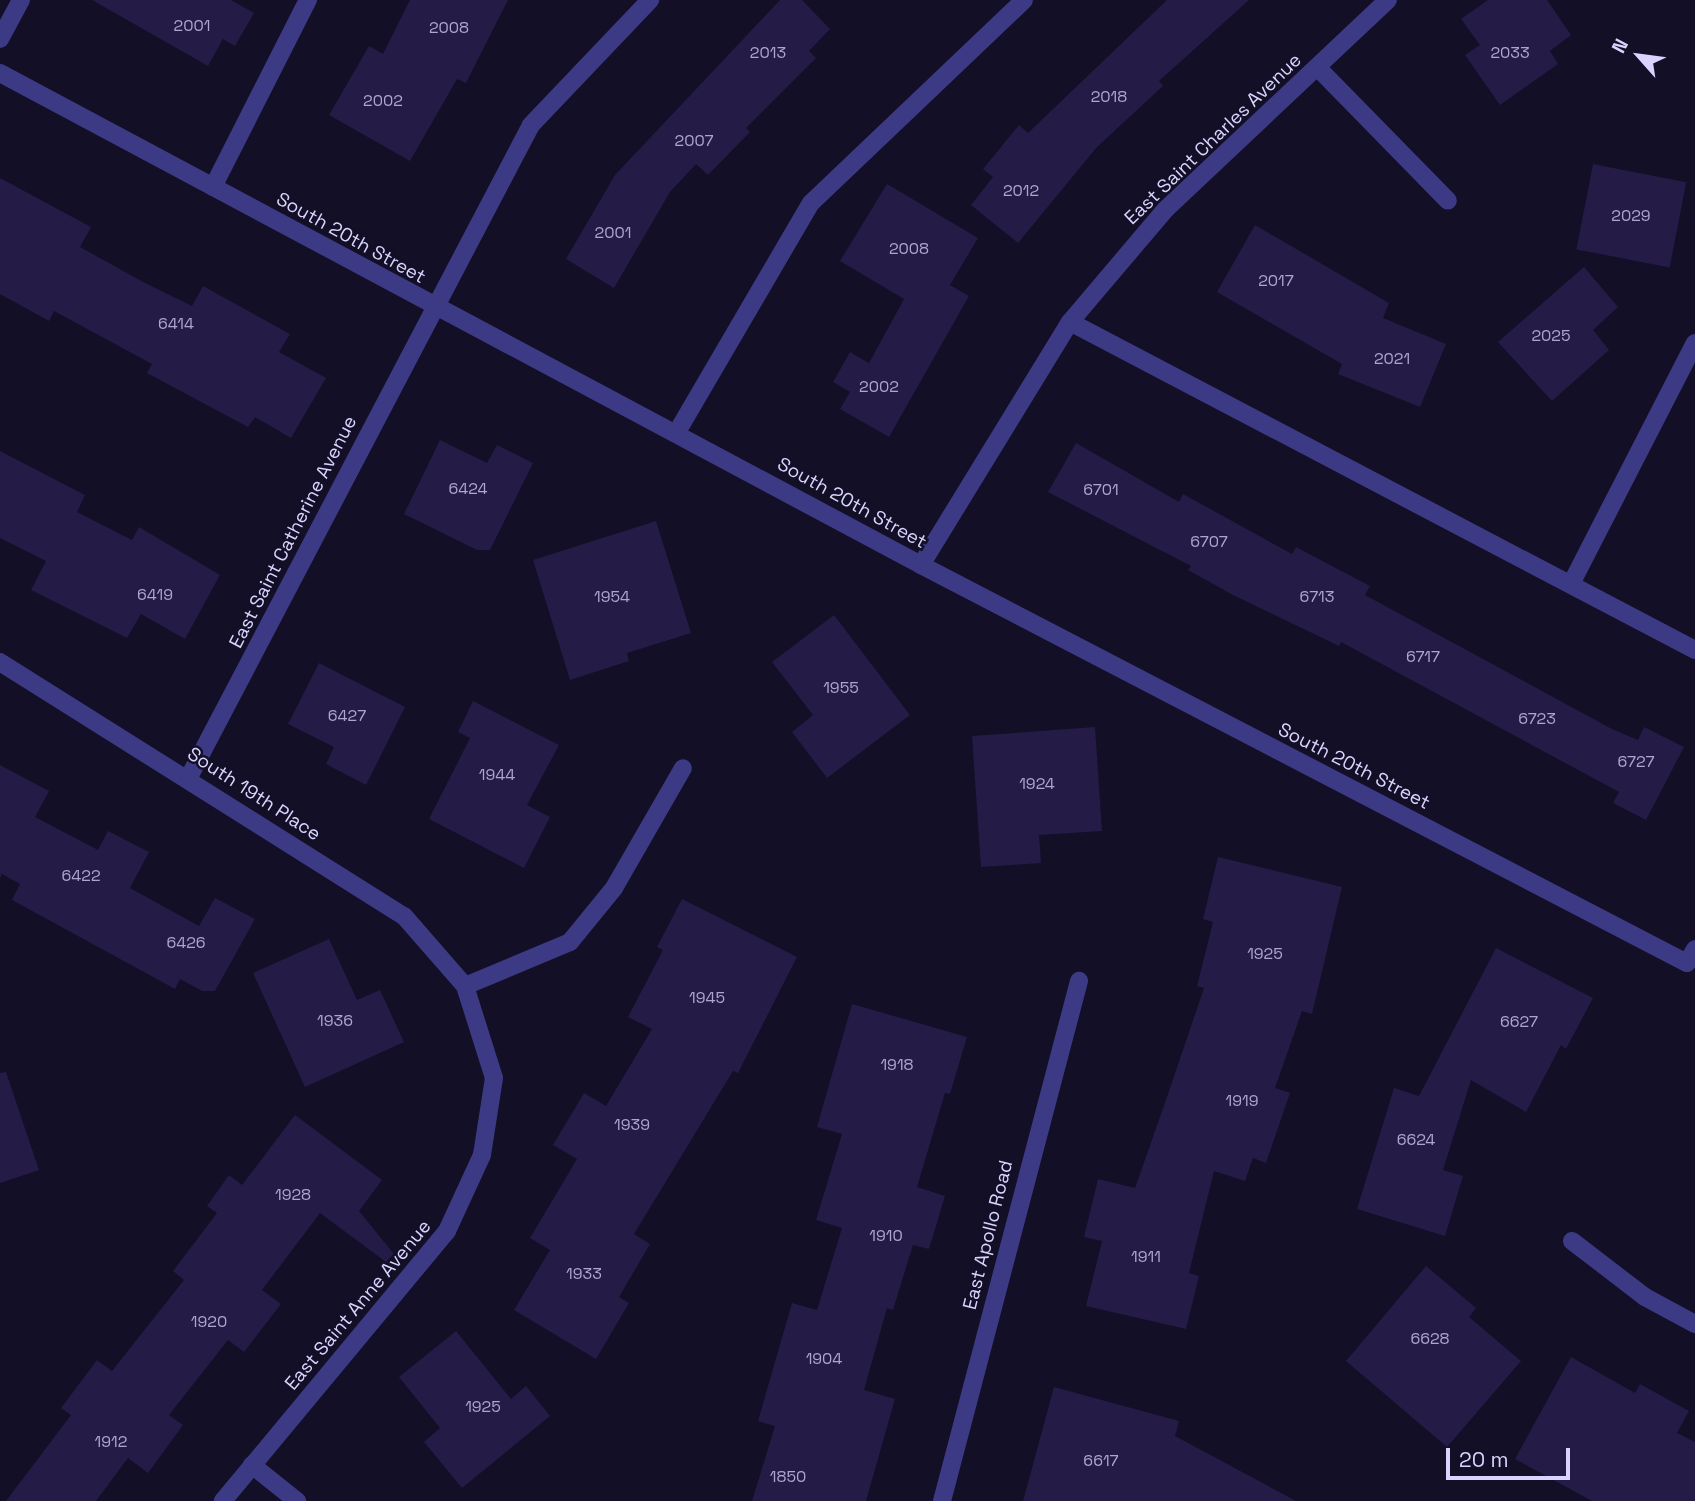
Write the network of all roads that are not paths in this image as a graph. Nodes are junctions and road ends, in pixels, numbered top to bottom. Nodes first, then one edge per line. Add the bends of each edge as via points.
1 (21, 0) edge
2 (308, 0) edge
3 (650, 0) edge
4 (1024, 0) edge
5 (1388, 0) edge
6 (0, 39) edge
7 (1317, 66) junction
8 (0, 74) edge
9 (213, 187) junction
10 (1448, 201) dead end
11 (434, 307) junction
12 (1070, 322) junction
13 (1695, 343) edge
14 (677, 432) junction
15 (921, 565) junction
16 (1570, 584) junction
17 (1695, 650) edge
18 (0, 662) edge
19 (683, 768) dead end
20 (189, 777) junction
21 (1691, 956) edge
22 (1079, 981) dead end
23 (465, 986) junction
24 (1572, 1241) dead end
25 (1695, 1324) edge
26 (253, 1465) junction
27 (223, 1501) edge
28 (297, 1501) edge
29 (942, 1501) edge

1 - 6 street
2 - 9 street
3 - 11 street via 531,125
4 - 14 street via 811,204
5 - 7 street, East Saint Charles Avenue
7 - 10 street
7 - 12 street, East Saint Charles Avenue via 1166,209
8 - 9 street, South 20th Street
9 - 11 street, South 20th Street
11 - 14 street, South 20th Street
11 - 20 street, East Saint Catherine Avenue
12 - 15 street, East Saint Charles Avenue
12 - 16 street
13 - 16 street
14 - 15 street, South 20th Street
15 - 21 street, South 20th Street
16 - 17 street
18 - 20 street, South 19th Place
19 - 23 street via 614,888 570,942
20 - 23 street, South 19th Place via 404,916
22 - 29 street, East Apollo Road
23 - 26 street, East Saint Anne Avenue via 494,1078 482,1156 447,1231
24 - 25 street via 1645,1297
26 - 27 street, East Saint Anne Avenue
26 - 28 street

